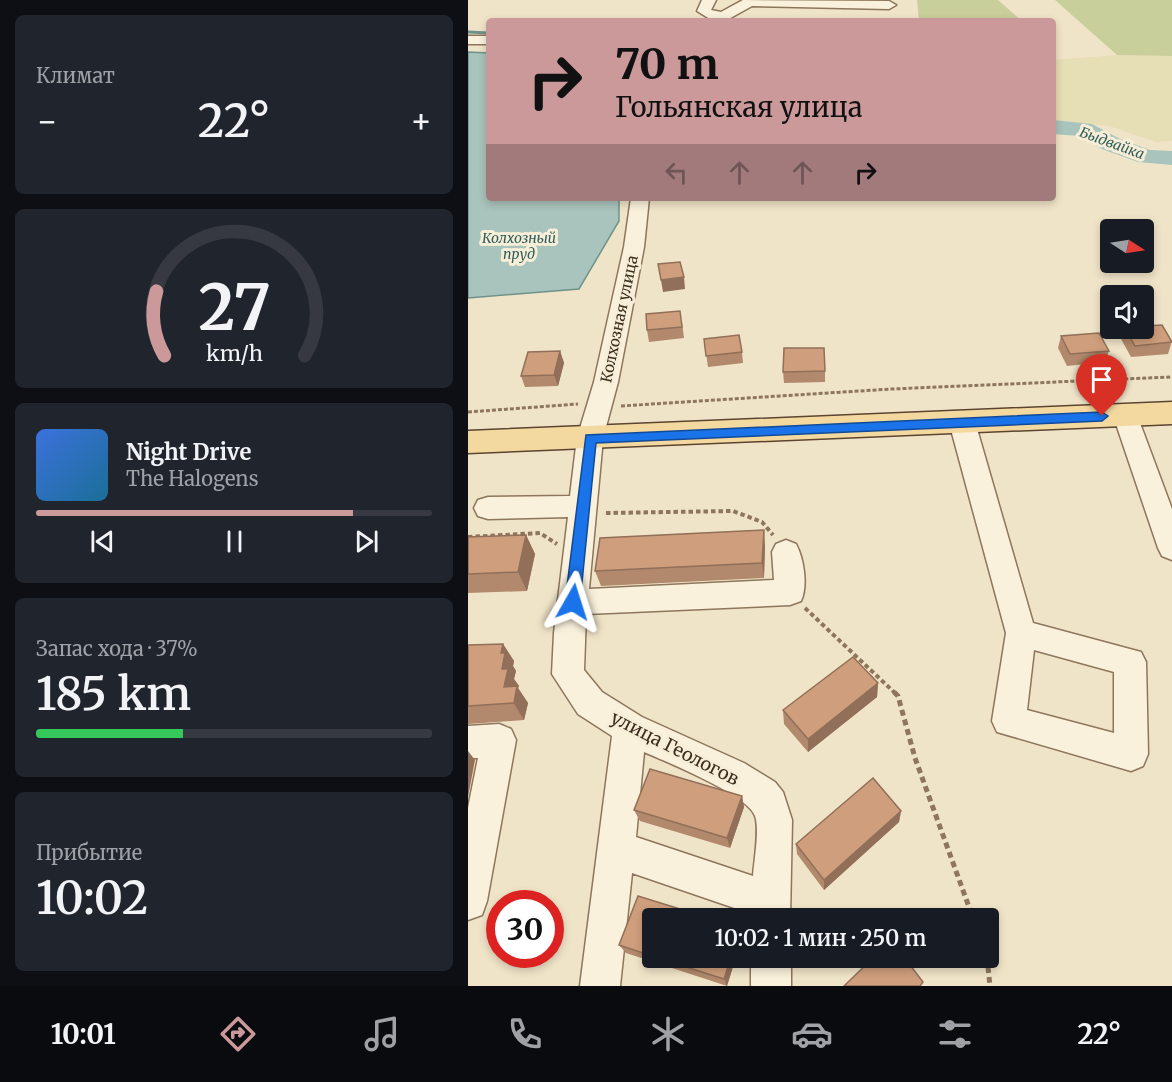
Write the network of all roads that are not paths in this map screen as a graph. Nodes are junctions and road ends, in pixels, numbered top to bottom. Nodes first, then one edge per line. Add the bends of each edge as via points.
1 (709, 0) edge
2 (889, 5) dead end
3 (717, 18) edge
4 (721, 18) edge
5 (468, 40) edge
6 (486, 40) edge
7 (640, 201) edge
8 (1172, 413) edge
9 (1125, 415) junction
10 (962, 422) junction
11 (590, 438) junction
12 (468, 442) edge
13 (488, 508) dead end
14 (583, 510) junction
15 (1172, 548) edge
16 (786, 552) road end
17 (573, 602) junction
18 (1022, 633) junction
19 (630, 729) junction
20 (468, 742) edge
21 (616, 849) junction
22 (468, 901) edge
23 (768, 908) edge
24 (771, 908) edge
25 (771, 968) edge
26 (600, 986) edge
27 (771, 986) edge

1 - 3 street via 704,11
2 - 4 street via 756,1
5 - 6 street
7 - 11 street, Колхозная улица via 606,382
8 - 9 main road
9 - 10 main road
9 - 15 street
10 - 11 main road
10 - 18 street
11 - 12 main road
11 - 14 street, улица Геологов
13 - 14 street
14 - 17 street, улица Геологов
16 - 17 street via 790,592
17 - 19 street, улица Геологов via 568,674 590,703
18 - 18 street via 1009,721 1131,754 1130,662
19 - 21 street
19 - 24 street, улица Геологов via 732,776 762,795 770,805 774,820
20 - 22 street via 500,740
21 - 23 street
21 - 26 street
25 - 27 street

